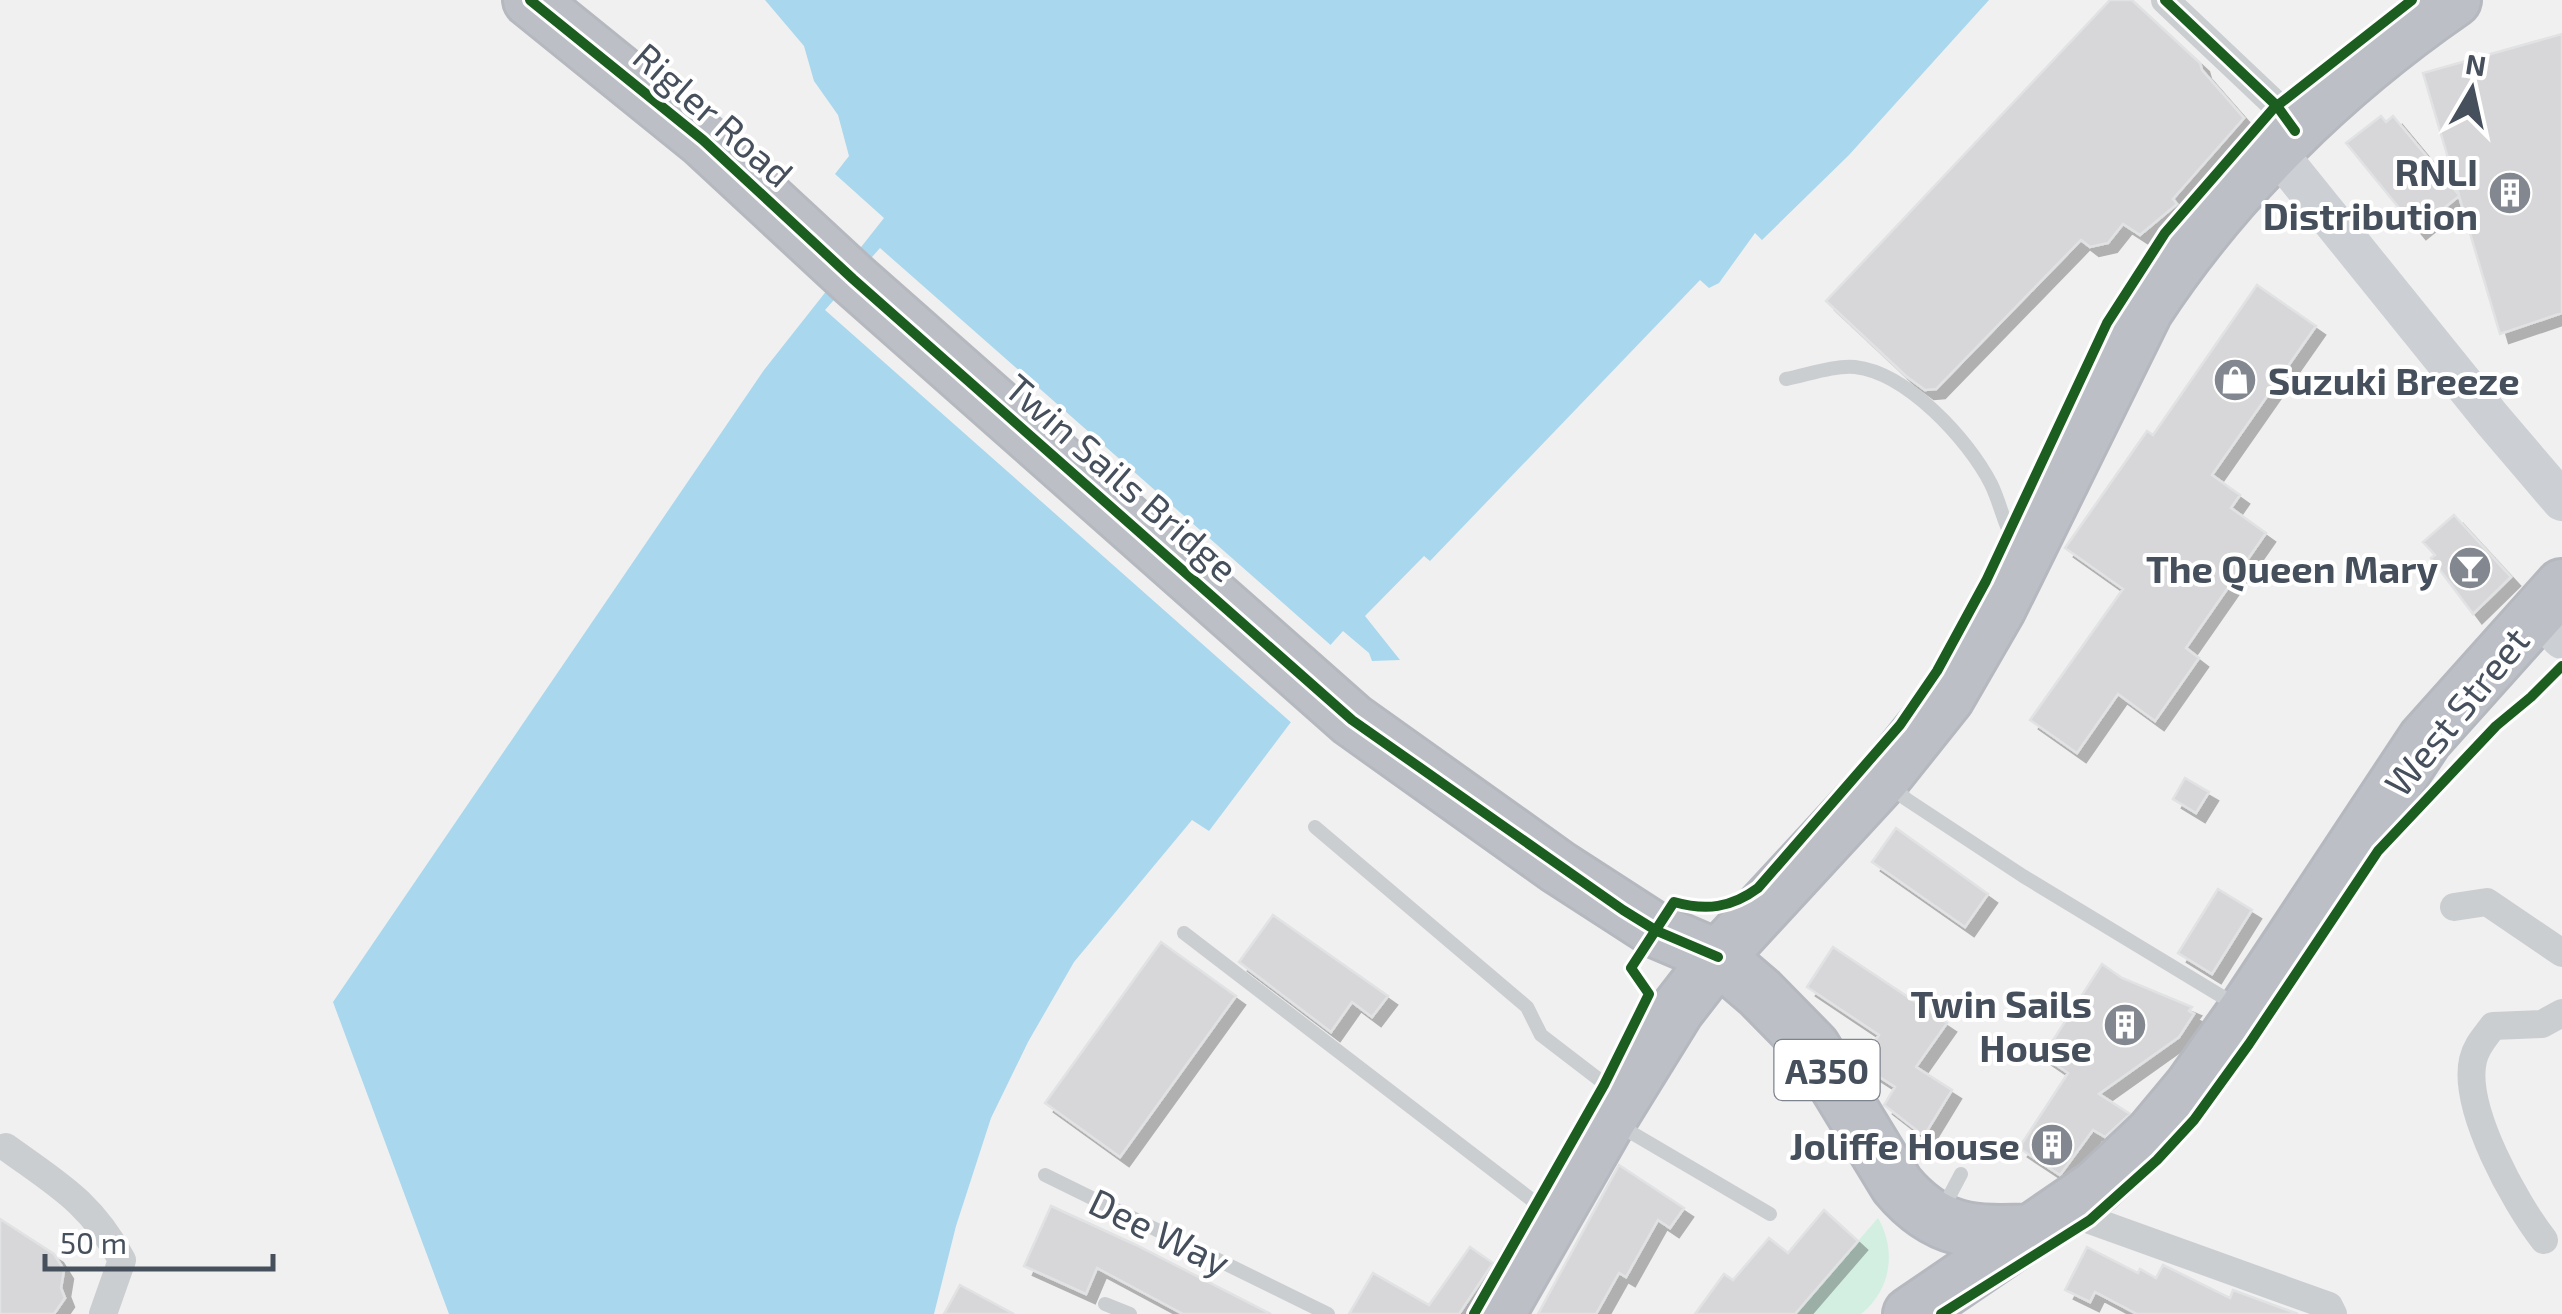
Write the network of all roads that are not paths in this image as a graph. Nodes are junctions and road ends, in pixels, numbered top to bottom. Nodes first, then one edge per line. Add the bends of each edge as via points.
1 (530, 0) edge
2 (2165, 0) edge
3 (2454, 0) edge
4 (2285, 140) junction
5 (853, 279) joint
6 (1786, 379) dead end
7 (2562, 501) edge
8 (2023, 556) junction
9 (2553, 612) edge
10 (1884, 778) junction
11 (1315, 827) dead end
12 (2454, 907) dead end
13 (1184, 934) dead end
14 (2562, 953) edge
15 (1718, 956) junction
16 (2245, 1011) junction
17 (2562, 1013) edge
18 (1616, 1108) junction
19 (6, 1147) dead end
20 (1961, 1174) dead end
21 (1045, 1175) dead end
22 (1770, 1214) dead end
23 (1554, 1216) junction
24 (2052, 1218) junction
25 (1937, 1220) junction
26 (2544, 1240) dead end
27 (1105, 1304) dead end
28 (103, 1314) edge
29 (1130, 1314) edge
30 (1328, 1314) edge
31 (1498, 1314) edge
32 (1910, 1314) edge
33 (2333, 1314) edge

1 - 5 highway, Rigler Road / A350 via 703,140
2 - 4 street via 2277,106
3 - 4 highway
4 - 7 street
4 - 8 highway via 2187,251 2146,310
5 - 15 highway, Twin Sails Bridge / A350 via 1352,720 1624,910
6 - 8 lane via 1852,366 1893,378 1954,430 1991,484
8 - 10 highway via 1960,678
9 - 16 highway, West Street via 2425,739
10 - 15 highway
10 - 16 lane via 2023,876
11 - 18 lane via 1527,1007 1542,1034 1595,1079
12 - 14 street via 2487,902
13 - 23 lane
15 - 18 highway
15 - 25 highway, A350 via 1812,1047 1898,1185
16 - 24 highway, West Street via 2152,1134
17 - 26 street via 2542,1024 2493,1026 2472,1062 2478,1108 2503,1176
18 - 22 lane
18 - 23 highway
19 - 28 street via 104,1227 122,1260
20 - 25 lane
21 - 30 lane, Dee Way
23 - 31 highway
24 - 25 highway, A350 via 1986,1233
24 - 32 highway, West Street
24 - 33 street via 2090,1220 2329,1306
27 - 29 lane

